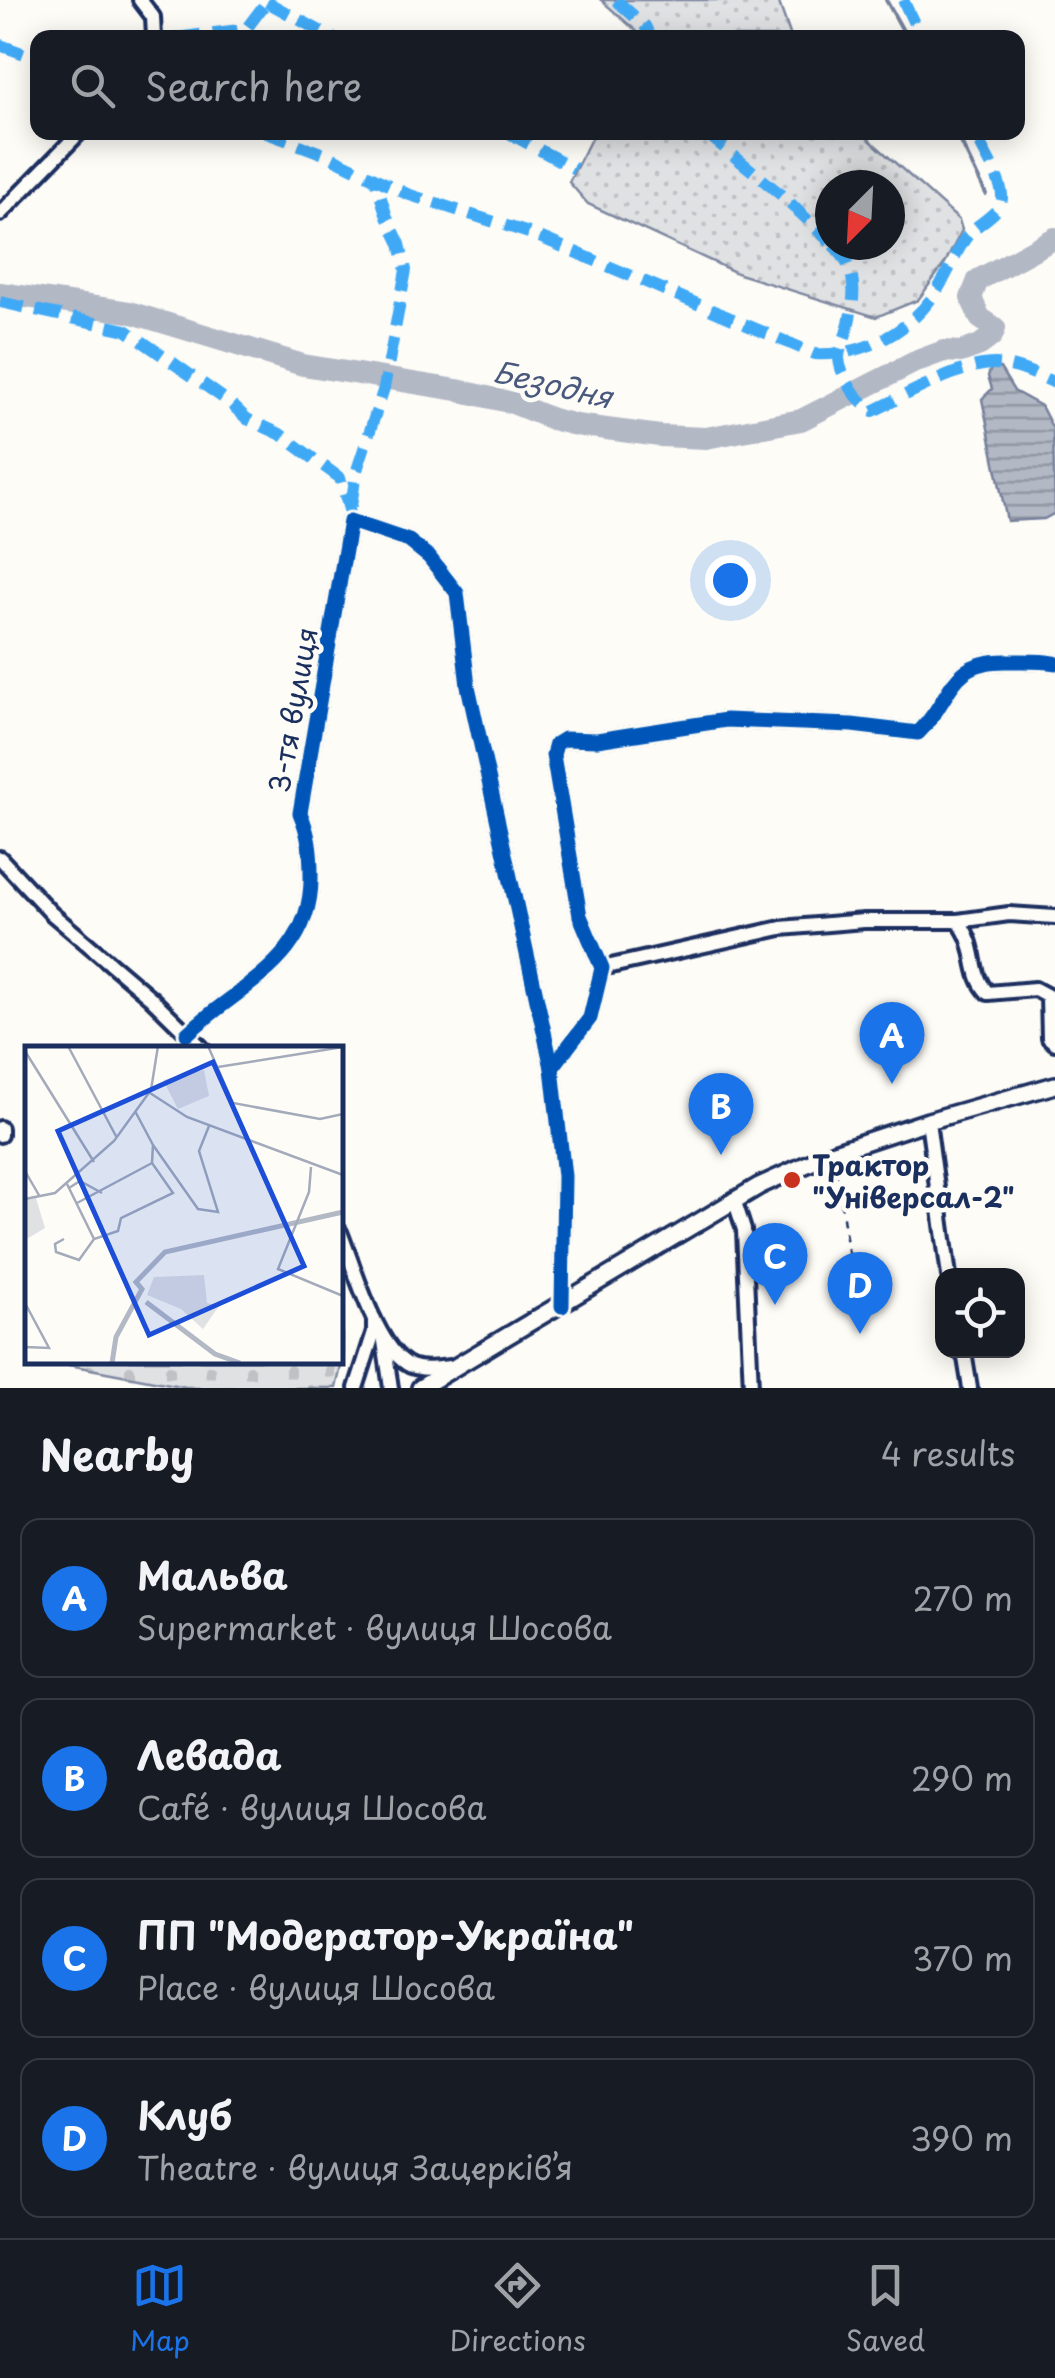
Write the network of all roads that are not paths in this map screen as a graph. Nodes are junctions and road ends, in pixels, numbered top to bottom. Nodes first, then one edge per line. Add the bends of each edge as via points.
1 (140, 0) edge
2 (154, 30) edge
3 (72, 140) edge
4 (0, 214) edge
5 (1055, 664) edge
6 (0, 858) edge
7 (1055, 916) edge
8 (958, 921) junction
9 (602, 968) junction
10 (187, 1034) junction
11 (1055, 1043) edge
12 (200, 1046) edge
13 (552, 1068) junction
14 (1055, 1085) edge
15 (928, 1121) junction
16 (0, 1128) edge
17 (0, 1135) edge
18 (734, 1199) junction
19 (342, 1237) edge
20 (948, 1268) edge
21 (562, 1306) junction
22 (374, 1317) junction
23 (382, 1334) junction
24 (965, 1358) edge
25 (451, 1367) junction
26 (356, 1388) edge
27 (391, 1388) edge
28 (420, 1388) edge
29 (751, 1388) edge
30 (970, 1388) edge

1 - 2 street
3 - 4 street
5 - 9 street via 988,661 964,670 918,733 726,720 556,744 580,916
6 - 10 street via 51,913
7 - 8 street
8 - 9 street via 781,928
8 - 11 street via 970,936 978,982 988,992 1035,990 1048,996
9 - 13 street via 590,1018
10 - 12 street
10 - 13 street, 3-тя вулиця via 276,962 305,920 311,854 300,814 350,521 408,541 457,593 468,686
13 - 21 street via 564,1176
14 - 15 main road
15 - 18 main road via 834,1152
15 - 20 street
16 - 17 street
18 - 21 main road
18 - 29 street via 744,1230
19 - 22 street
21 - 25 main road
22 - 23 street
22 - 26 street
23 - 25 street via 411,1366
23 - 27 street
24 - 30 street
25 - 28 main road

